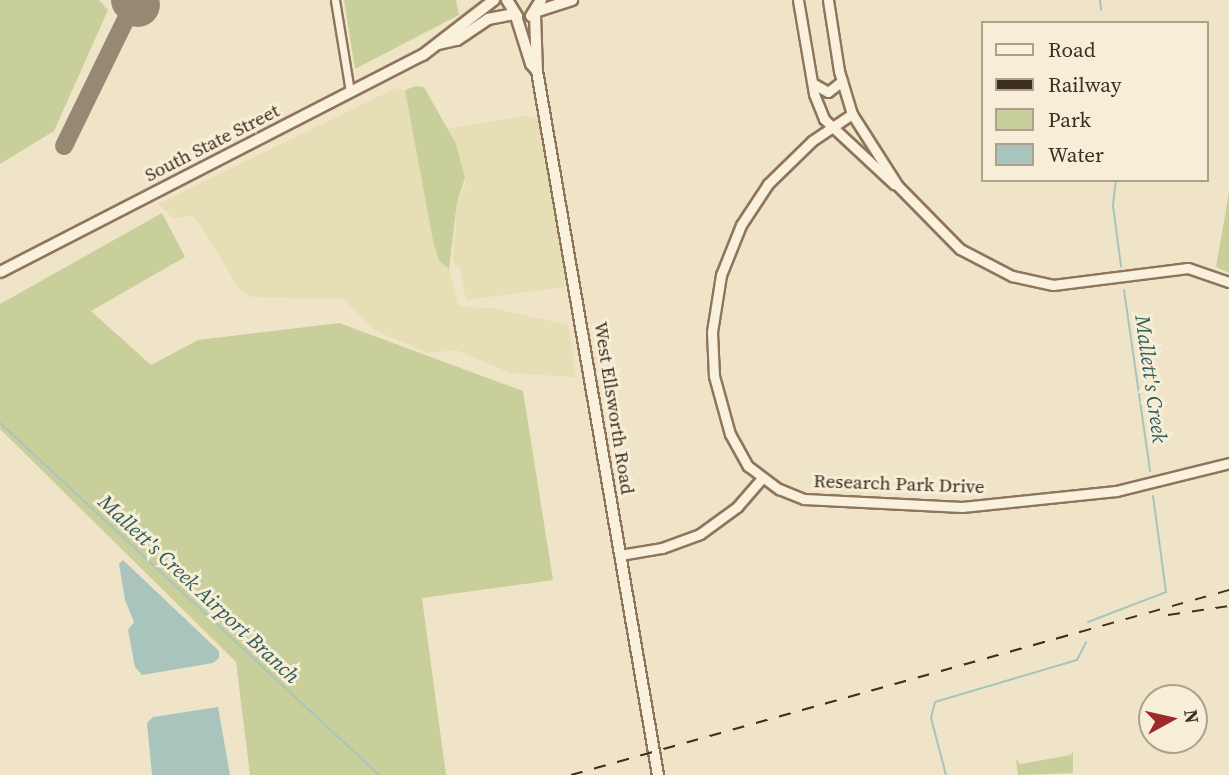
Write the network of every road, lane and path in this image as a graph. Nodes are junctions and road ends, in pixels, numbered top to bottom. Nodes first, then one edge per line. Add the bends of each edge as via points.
1 (335, 0) edge
2 (494, 0) edge
3 (507, 0) edge
4 (541, 0) edge
5 (572, 0) edge
6 (798, 0) edge
7 (828, 0) edge
8 (536, 13) junction
9 (514, 15) junction
10 (439, 44) junction
11 (537, 71) junction
12 (811, 80) junction
13 (842, 81) junction
14 (350, 92) junction
15 (852, 114) junction
16 (830, 128) junction
17 (898, 186) junction
18 (0, 272) edge
19 (1229, 282) edge
20 (1229, 463) edge
21 (762, 478) junction
22 (620, 555) junction
23 (658, 775) edge

1 - 14 street
2 - 10 main road, South State Street via 449,31
3 - 9 main road, West Ellsworth Road
4 - 8 main road, West Ellsworth Road
5 - 8 main road
6 - 12 street
7 - 13 street
8 - 9 main road, South State Street
8 - 11 main road, West Ellsworth Road
9 - 10 main road, South State Street via 488,19 457,40
9 - 11 main road, West Ellsworth Road
10 - 14 main road, South State Street
11 - 22 main road, West Ellsworth Road
12 - 13 street via 817,89 828,92
12 - 16 street
13 - 15 street
14 - 18 main road, South State Street
15 - 16 street, Research Park Drive
15 - 17 street
16 - 17 street
16 - 21 street, Research Park Drive via 780,170 754,204 730,249 715,302 713,354 719,400 737,450
17 - 19 street via 960,250 1033,283 1068,286 1188,268
20 - 21 street, Research Park Drive via 1116,491 962,507 804,499
21 - 22 street via 737,507 699,534 662,548
22 - 23 main road, West Ellsworth Road

